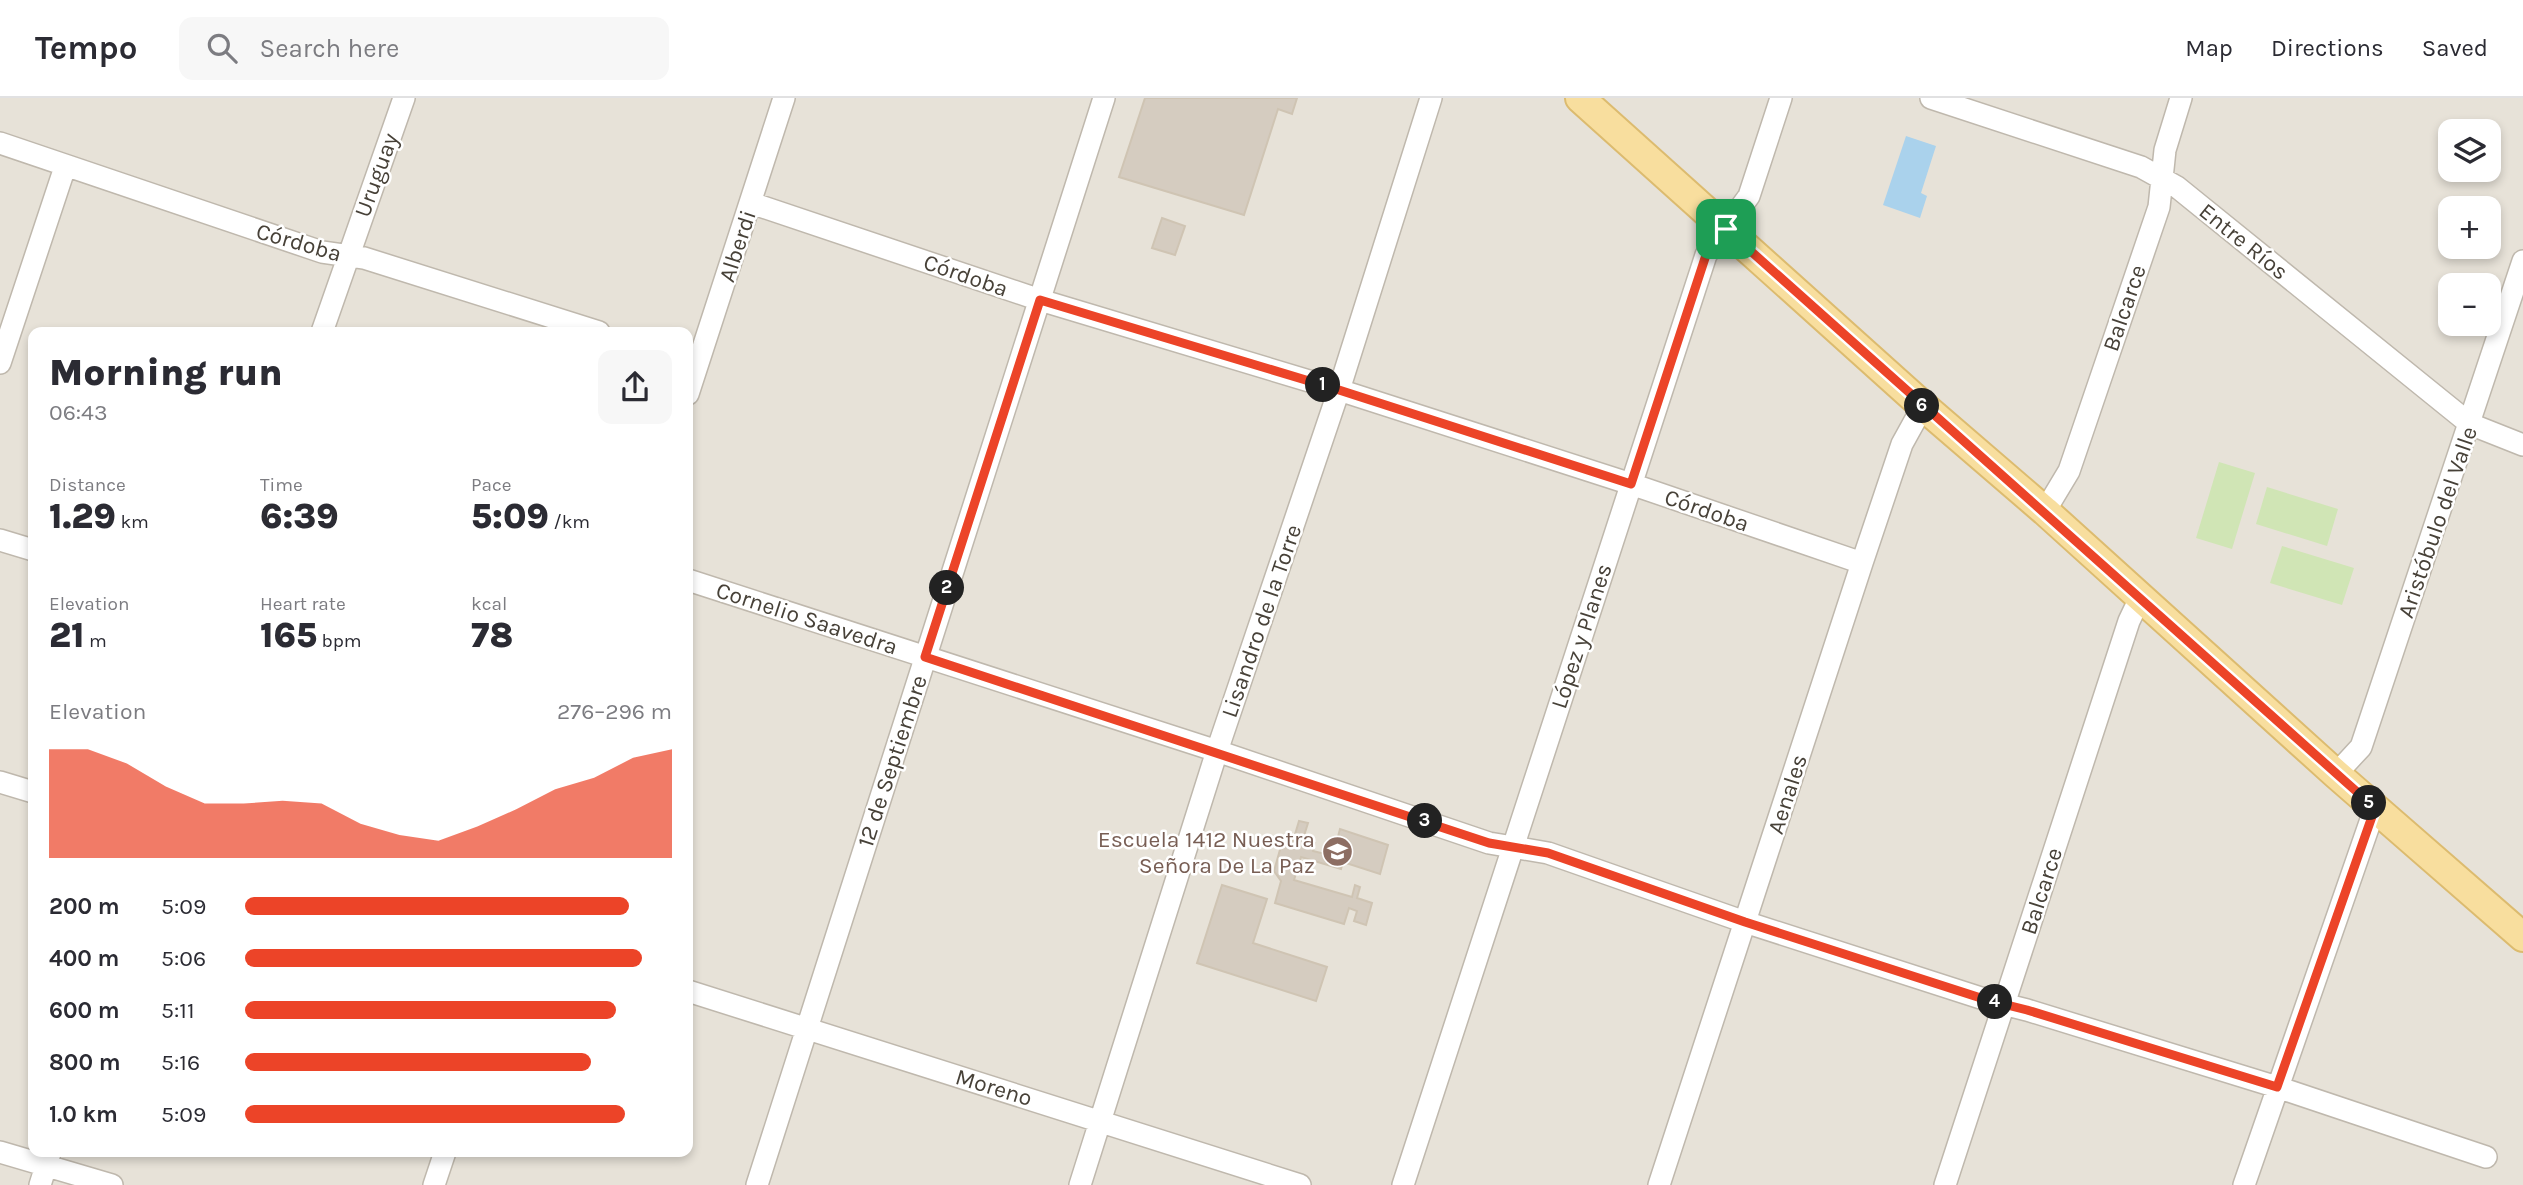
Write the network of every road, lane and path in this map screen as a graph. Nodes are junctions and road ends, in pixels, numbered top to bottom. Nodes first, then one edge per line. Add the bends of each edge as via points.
1 (404, 98) edge
2 (784, 98) edge
3 (1104, 98) edge
4 (1431, 98) edge
5 (1580, 98) edge
6 (1781, 98) edge
7 (1931, 98) edge
8 (2181, 98) edge
9 (0, 143) edge
10 (65, 167) junction
11 (2162, 178) junction
12 (751, 203) junction
13 (1726, 229) junction
14 (347, 256) junction
15 (2523, 261) edge
16 (1040, 300) junction
17 (324, 327) edge
18 (583, 327) edge
19 (693, 362) edge
20 (0, 363) edge
21 (1339, 390) junction
22 (1923, 406) junction
23 (2470, 424) junction
24 (2523, 445) edge
25 (1631, 484) junction
26 (2045, 511) junction
27 (0, 540) edge
28 (28, 548) edge
29 (1862, 563) junction
30 (693, 582) edge
31 (2140, 598) junction
32 (925, 657) junction
33 (1217, 751) junction
34 (2336, 774) junction
35 (0, 782) edge
36 (28, 790) edge
37 (2375, 808) junction
38 (1513, 846) junction
39 (1745, 922) junction
40 (2523, 937) edge
41 (693, 993) edge
42 (2004, 1004) junction
43 (808, 1028) junction
44 (2277, 1087) junction
45 (1101, 1120) junction
46 (0, 1152) edge
47 (443, 1157) edge
48 (2486, 1157) dead end
49 (46, 1167) edge
50 (113, 1185) edge
51 (435, 1185) edge
52 (757, 1185) edge
53 (1080, 1185) edge
54 (1300, 1185) edge
55 (1403, 1185) edge
56 (1659, 1185) edge
57 (1945, 1185) edge
58 (2244, 1185) edge

1 - 14 street, Uruguay
2 - 12 street, Alberdi
3 - 16 street, 12 de Septiembre
4 - 21 street, Lisandro de la Torre
5 - 13 main road
6 - 13 street, López y Planes via 1749,196
7 - 11 street, Entre Ríos via 2141,167
8 - 11 street, Balcarce via 2165,150
9 - 10 street, Córdoba
10 - 14 street, Córdoba via 323,253
10 - 20 street
11 - 23 street, Entre Ríos
11 - 26 street, Balcarce via 2159,207 2069,471
12 - 16 street, Córdoba
12 - 19 street, Alberdi
13 - 22 main road
13 - 25 street, López y Planes via 1706,255
14 - 17 street, Uruguay
14 - 18 street, Córdoba
15 - 23 street, Aristóbulo del Valle
16 - 21 street, Córdoba
16 - 32 street, 12 de Septiembre
21 - 25 street, Córdoba
21 - 33 street, Lisandro de la Torre
22 - 26 main road
22 - 29 street, Aenales via 1902,444
23 - 24 street, Entre Ríos
23 - 34 street, Aristóbulo del Valle via 2361,747
25 - 29 street, Córdoba
25 - 38 street, López y Planes
26 - 31 main road
27 - 28 street
29 - 39 street, Aenales
30 - 32 street, Cornelio Saavedra
31 - 34 main road
31 - 42 street, Balcarce
32 - 33 street, Cornelio Saavedra
32 - 43 street, 12 de Septiembre
33 - 38 street, Cornelio Saavedra via 1489,843
33 - 45 street, Lisandro de la Torre
34 - 37 main road
35 - 36 street
37 - 40 main road
37 - 44 street
38 - 39 street, Cornelio Saavedra via 1548,853
38 - 55 street, López y Planes
39 - 42 street, Cornelio Saavedra
39 - 56 street, Aenales
41 - 43 street, Moreno
42 - 44 street, Cornelio Saavedra
42 - 57 street, Balcarce
43 - 45 street, Moreno
43 - 52 street, 12 de Septiembre
44 - 48 street, Cornelio Saavedra
44 - 58 street
45 - 53 street, Lisandro de la Torre
45 - 54 street, Moreno
46 - 49 street
47 - 51 street
49 - 50 street

